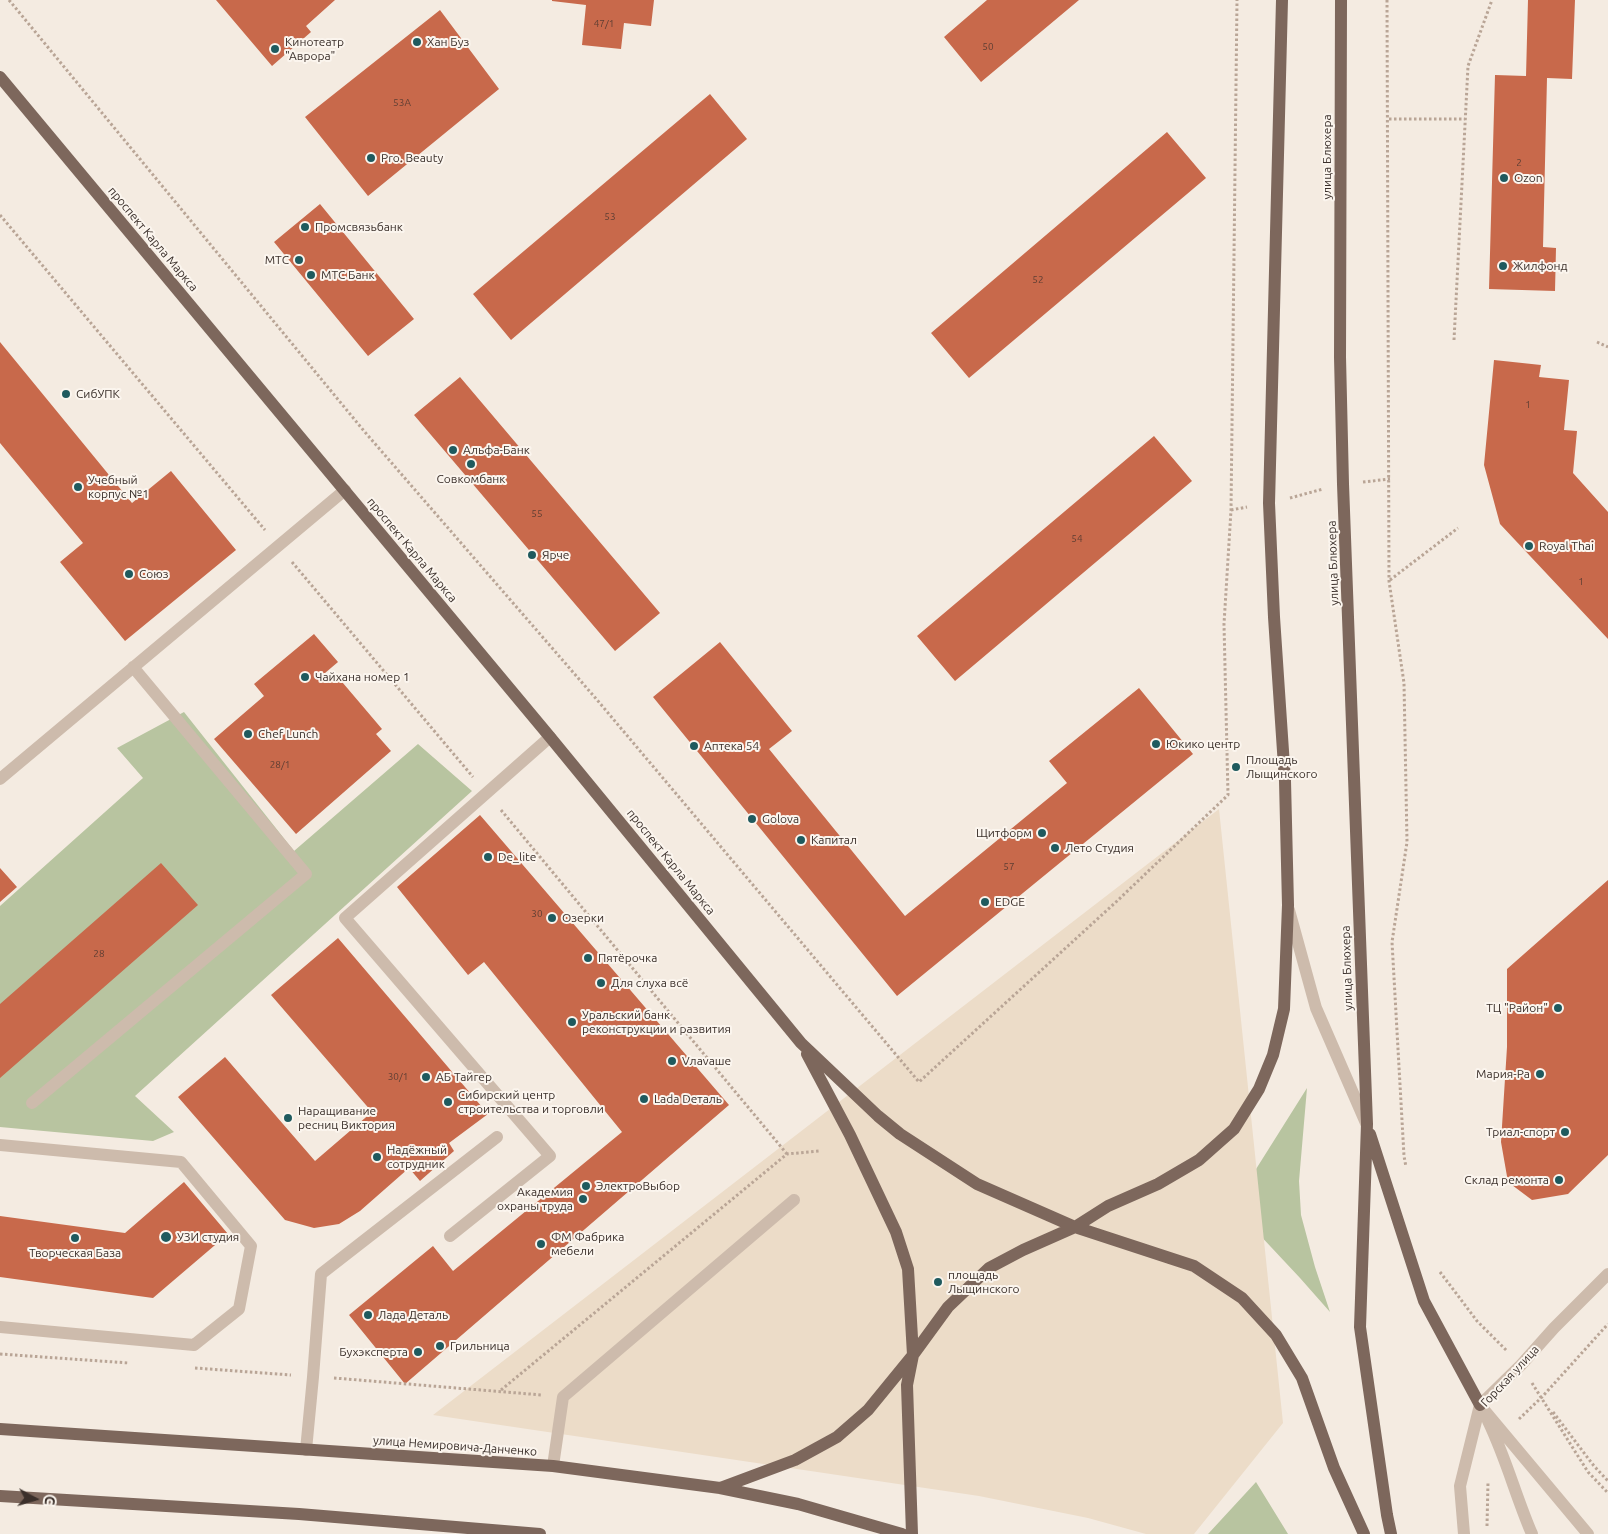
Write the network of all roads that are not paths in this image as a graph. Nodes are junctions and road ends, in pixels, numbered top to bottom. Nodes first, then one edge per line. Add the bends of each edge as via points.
1 (1282, 0) edge
2 (1341, 0) edge
3 (0, 77) edge
4 (344, 490) junction
5 (133, 667) junction
6 (550, 737) junction
7 (0, 779) edge
8 (1288, 905) junction
9 (801, 1043) junction
10 (32, 1103) dead end
11 (1367, 1124) junction
12 (497, 1137) dead end
13 (0, 1145) edge
14 (794, 1200) dead end
15 (1075, 1227) junction
16 (450, 1236) dead end
17 (1608, 1274) edge
18 (0, 1327) edge
19 (913, 1355) junction
20 (1480, 1405) junction
21 (0, 1429) edge
22 (306, 1450) junction
23 (553, 1466) junction
24 (720, 1488) junction
25 (0, 1496) edge
26 (540, 1534) edge
27 (902, 1534) edge
28 (912, 1534) edge
29 (1364, 1534) edge
30 (1392, 1534) edge
31 (1464, 1534) edge
32 (1532, 1534) edge
33 (1588, 1534) edge

1 - 8 main road via 1269,503 1285,781
2 - 11 main road, улица Блюхера via 1342,465
3 - 4 main road, проспект Карла Маркса
4 - 5 street
4 - 6 main road, проспект Карла Маркса
5 - 7 street
5 - 10 street via 306,874
6 - 9 main road, проспект Карла Маркса
6 - 16 street via 345,918 550,1156
8 - 11 street via 1316,1008
8 - 15 main road via 1284,1009 1259,1089 1234,1129 1199,1160 1158,1184 1108,1206
9 - 15 main road via 900,1134 977,1184
9 - 19 main road via 850,1134 896,1232 908,1269
11 - 20 main road via 1424,1301
11 - 30 main road via 1360,1327
12 - 22 street via 321,1274
13 - 18 street via 182,1162 251,1246 239,1309 194,1345
14 - 23 street via 563,1397
15 - 19 main road via 989,1268 948,1307
15 - 29 main road via 1194,1266 1242,1298 1276,1334 1302,1378 1334,1468
17 - 20 street, Горская улица
19 - 24 main road via 868,1410 838,1437 795,1460
19 - 28 main road via 908,1384
20 - 31 street, Горская улица via 1460,1486
20 - 32 street via 1498,1442
20 - 33 street
21 - 22 main road, улица Немировича-Данченко
22 - 23 main road, улица Немировича-Данченко
23 - 24 main road, улица Немировича-Данченко
24 - 27 main road, улица Немировича-Данченко via 798,1504
25 - 26 main road via 299,1514

